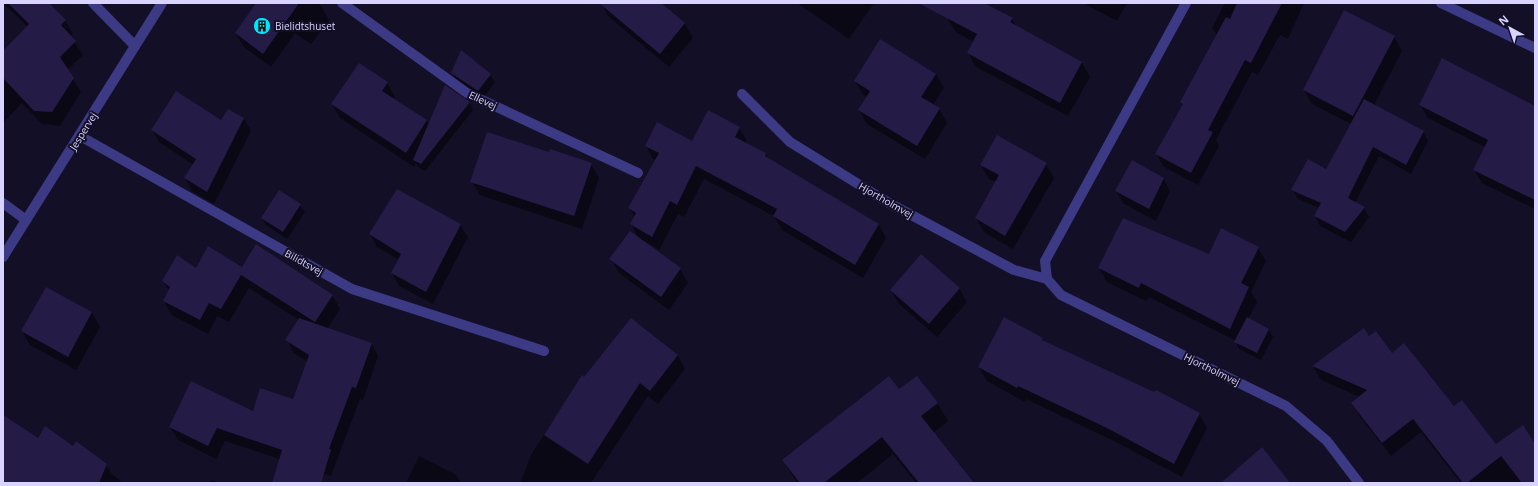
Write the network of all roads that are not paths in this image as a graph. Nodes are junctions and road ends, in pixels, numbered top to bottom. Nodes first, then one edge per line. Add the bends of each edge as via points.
1 (93, 3) edge
2 (162, 3) edge
3 (342, 3) edge
4 (1186, 3) edge
5 (1441, 3) edge
6 (135, 46) junction
7 (1535, 48) edge
8 (742, 94) dead end
9 (80, 136) junction
10 (638, 173) dead end
11 (3, 203) edge
12 (26, 220) junction
13 (3, 258) edge
14 (1047, 279) junction
15 (544, 351) dead end
16 (1359, 483) edge

1 - 6 street
2 - 6 street, Jespervej
3 - 10 street, Ellevej via 467,93
4 - 14 street via 1045,261
5 - 7 street
6 - 9 street, Jespervej
8 - 14 street, Hjortholmvej via 790,142 889,203 1014,270
9 - 12 street, Jespervej
9 - 15 street, Bilidtsvej via 352,289
11 - 12 street
12 - 13 street, Jespervej
14 - 16 street, Hjortholmvej via 1061,295 1286,406 1327,441

